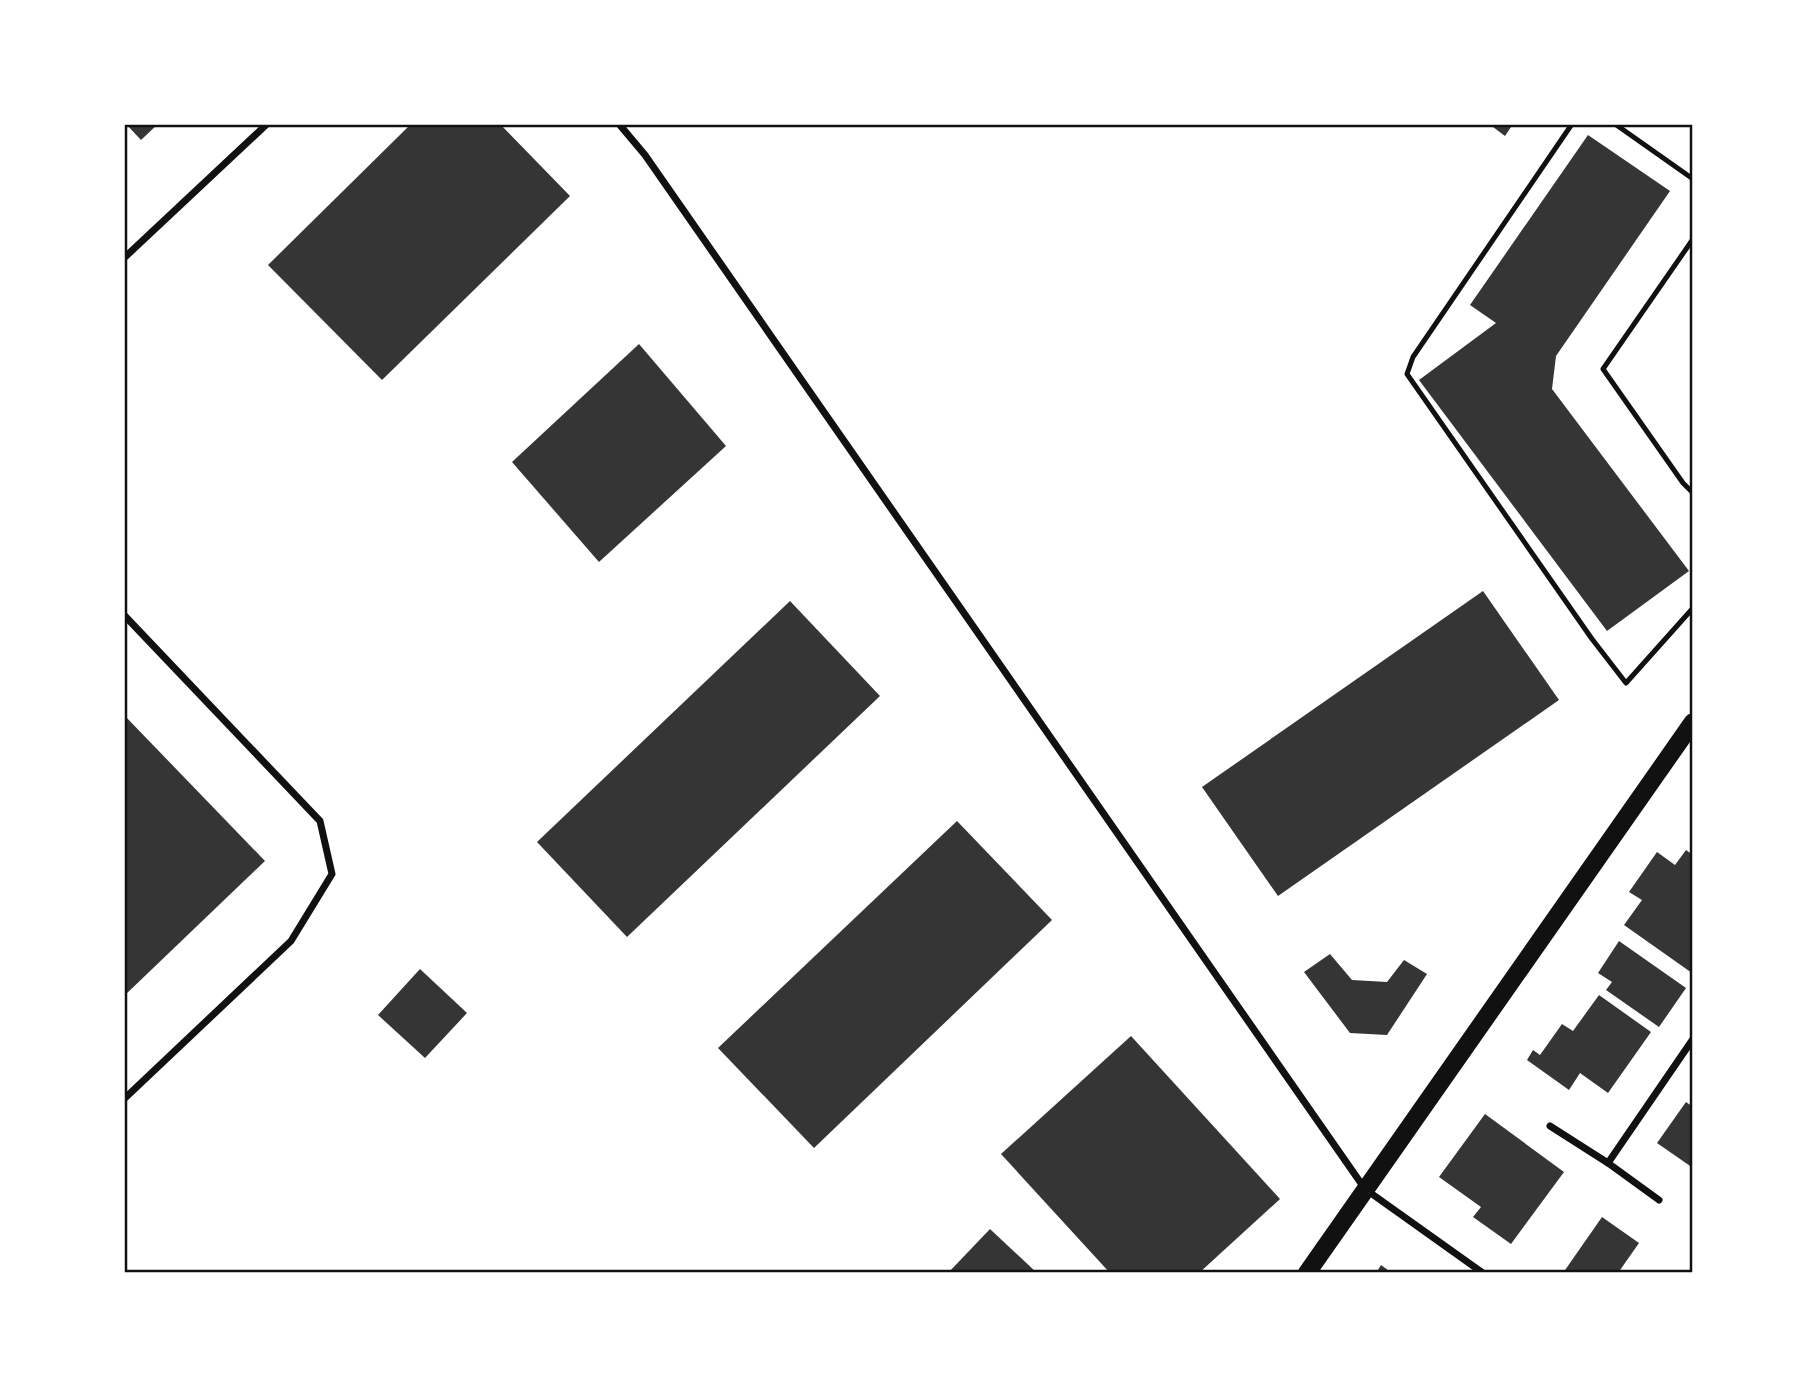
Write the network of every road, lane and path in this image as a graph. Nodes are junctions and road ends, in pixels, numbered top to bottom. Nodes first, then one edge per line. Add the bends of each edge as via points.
1 (267, 124) edge
2 (619, 124) edge
3 (1572, 124) edge
4 (1615, 124) edge
5 (1693, 179) edge
6 (1693, 239) edge
7 (124, 258) edge
8 (1693, 493) edge
9 (1693, 607) edge
10 (124, 615) edge
11 (1693, 722) edge
12 (1693, 1039) edge
13 (1689, 1050) edge
14 (124, 1099) edge
15 (1550, 1126) dead end
16 (1608, 1163) junction
17 (1365, 1189) junction
18 (1659, 1200) dead end
19 (1307, 1273) edge
20 (1483, 1273) edge

1 - 7 street
2 - 17 street via 645,155
3 - 9 lane via 1413,356 1408,374 1626,683
4 - 5 lane
6 - 8 lane via 1603,369
10 - 14 street via 320,821 332,874 291,941
11 - 17 main road
12 - 13 street
13 - 16 street
15 - 16 street
16 - 18 street
17 - 19 main road
17 - 20 street

